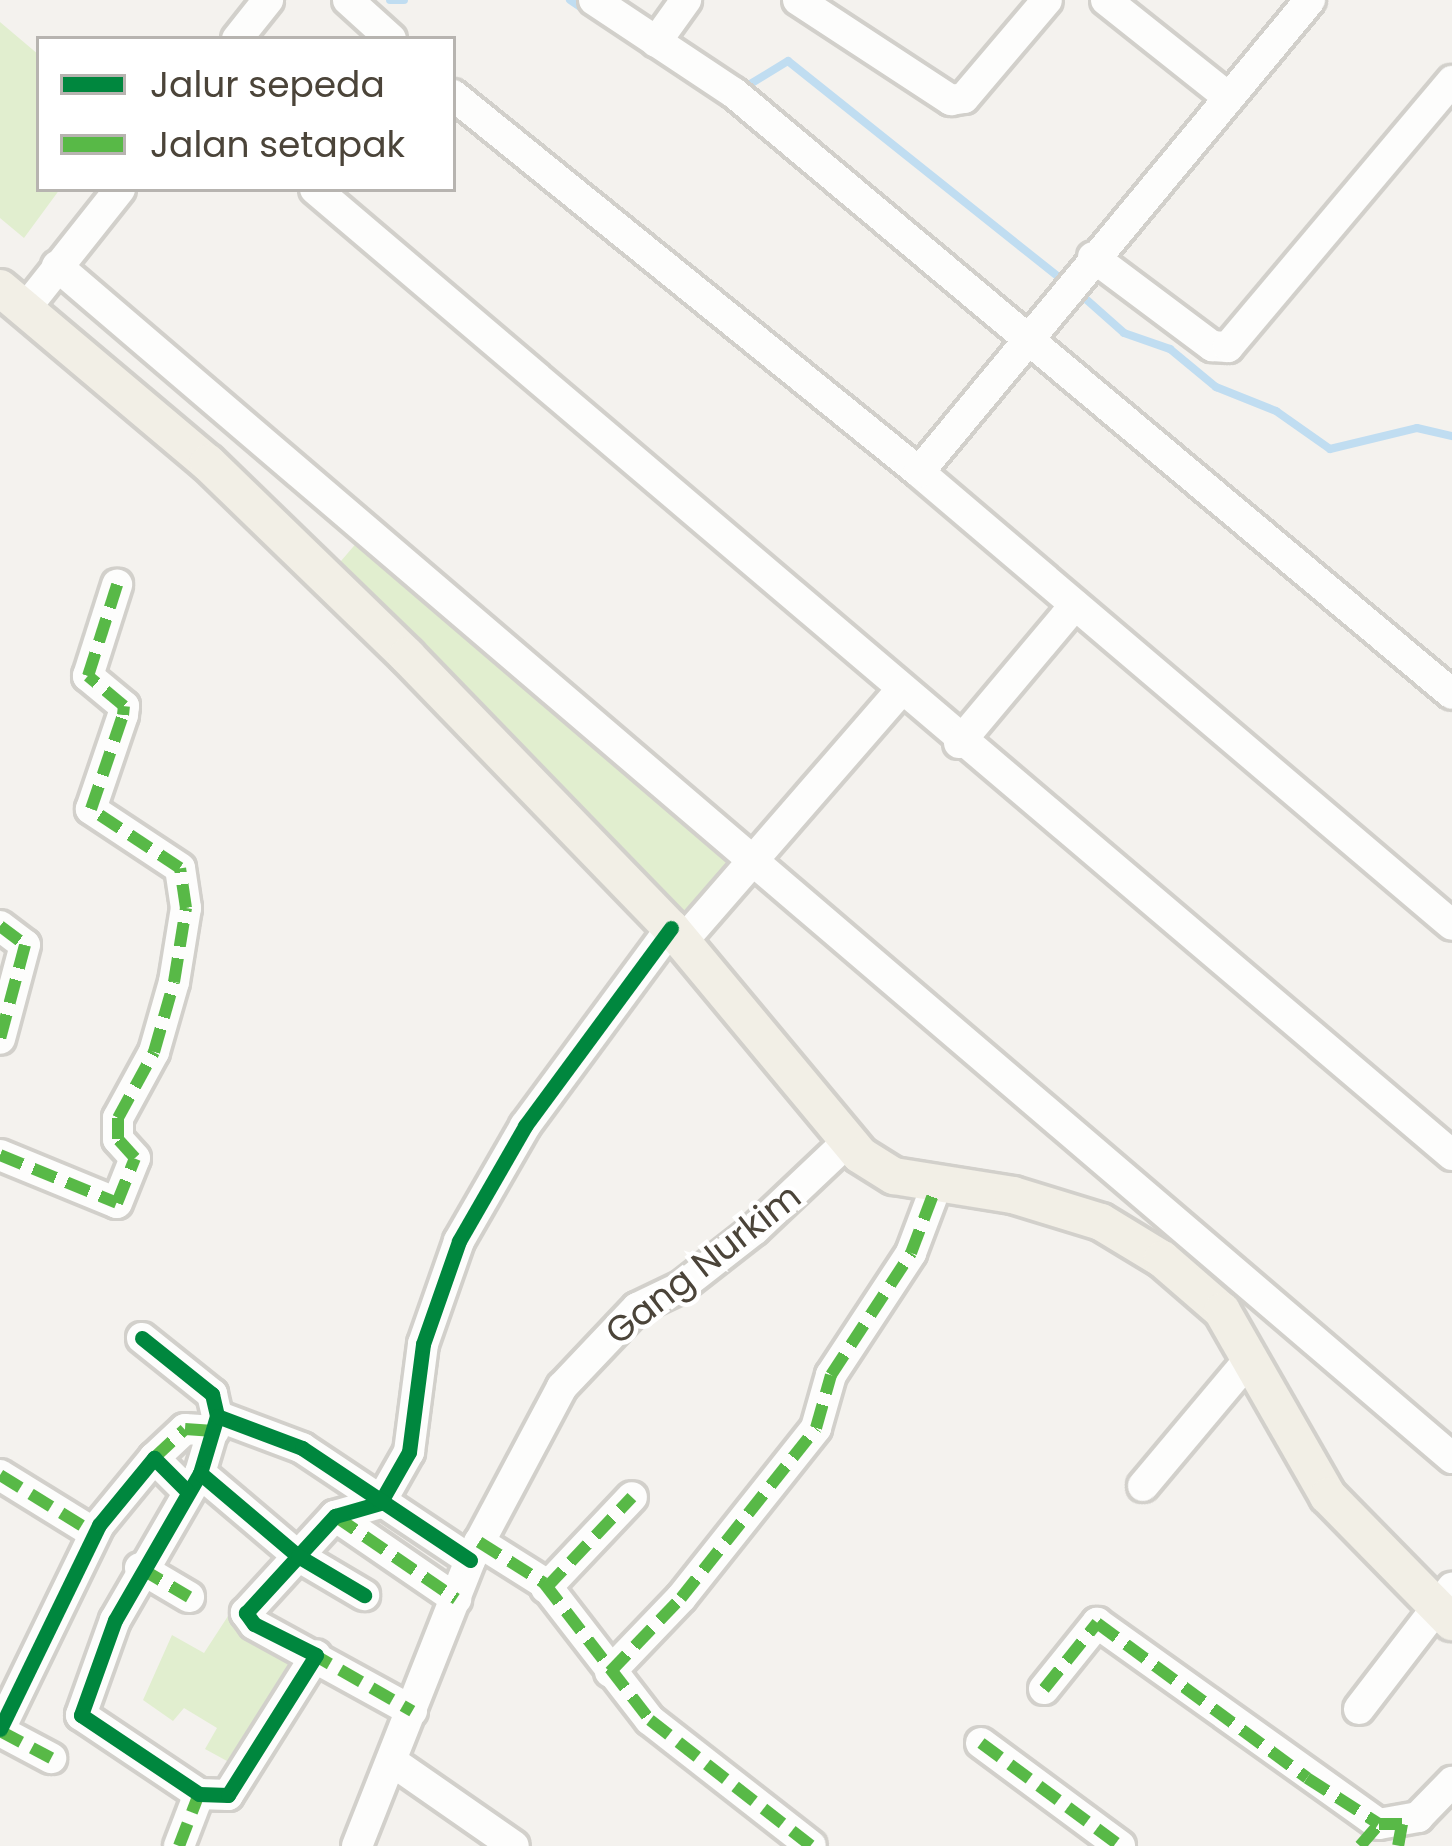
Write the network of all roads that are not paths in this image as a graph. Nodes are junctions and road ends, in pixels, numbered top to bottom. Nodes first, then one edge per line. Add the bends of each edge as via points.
1 (268, 0) edge
2 (348, 0) edge
3 (594, 0) edge
4 (686, 0) edge
5 (798, 0) edge
6 (1046, 0) edge
7 (1106, 0) edge
8 (1310, 0) edge
9 (239, 36) edge
10 (388, 36) edge
11 (656, 42) junction
12 (1452, 81) edge
13 (456, 97) edge
14 (1228, 98) junction
15 (118, 192) edge
16 (318, 192) edge
17 (58, 266) junction
18 (1075, 276) junction
19 (13, 299) edge
20 (1028, 334) junction
21 (919, 472) junction
22 (117, 585) dead end
23 (1075, 605) junction
24 (900, 691) junction
25 (1452, 694) edge
26 (959, 743) junction
27 (756, 865) junction
28 (0, 926) edge
29 (1452, 926) edge
30 (676, 935) junction
31 (0, 1039) edge
32 (846, 1143) junction
33 (0, 1155) edge
34 (1452, 1156) edge
35 (936, 1187) junction
36 (142, 1338) dead end
37 (1247, 1362) junction
38 (215, 1424) junction
39 (154, 1458) junction
40 (1452, 1458) edge
41 (0, 1474) edge
42 (194, 1482) junction
43 (1143, 1486) dead end
44 (632, 1497) dead end
45 (380, 1503) junction
46 (335, 1516) junction
47 (94, 1533) junction
48 (474, 1551) junction
49 (298, 1556) junction
50 (140, 1568) junction
51 (546, 1588) junction
52 (364, 1595) dead end
53 (189, 1597) dead end
54 (455, 1599) junction
55 (1446, 1606) edge
56 (316, 1655) junction
57 (610, 1672) junction
58 (1044, 1689) dead end
59 (1359, 1709) dead end
60 (412, 1711) junction
61 (0, 1730) edge
62 (981, 1743) dead end
63 (51, 1758) dead end
64 (393, 1762) junction
65 (1452, 1782) edge
66 (200, 1794) junction
67 (1385, 1835) edge
68 (179, 1846) edge
69 (358, 1846) edge
70 (514, 1846) edge
71 (811, 1846) edge
72 (1120, 1846) edge

1 - 9 street
2 - 10 street
3 - 11 street
4 - 11 street
5 - 6 street via 951,100 964,98
7 - 14 street
8 - 14 street
11 - 20 street via 734,93
12 - 18 street via 1228,347
13 - 21 street
14 - 18 street
15 - 17 street
16 - 24 street
17 - 19 street
17 - 27 street
18 - 20 street
19 - 30 main road via 224,479
20 - 21 street
20 - 25 street
21 - 23 street
22 - 33 street via 88,676 124,706 123,715 92,808 180,868 186,908 174,982 154,1052 115,1129 135,1158 117,1203
23 - 26 street
23 - 29 street
24 - 26 street
24 - 27 street
26 - 34 street
27 - 30 street
27 - 40 street
28 - 31 street via 25,945
30 - 32 main road
30 - 45 street via 525,1126 459,1241 423,1344 409,1452
32 - 35 main road via 883,1171
32 - 48 street, Gang Nurkim via 754,1230 681,1287 637,1309 579,1364
35 - 37 main road via 1013,1195 1120,1233 1222,1311
35 - 57 street via 901,1271 831,1375 816,1428 681,1598
36 - 38 street via 212,1394
37 - 43 street
37 - 55 main road via 1328,1496
38 - 39 street via 185,1429
38 - 42 street
38 - 45 street via 302,1448
39 - 42 street
39 - 47 street
41 - 47 street
42 - 49 street
42 - 50 street
44 - 51 street
45 - 46 street
45 - 48 street
46 - 49 street
46 - 54 street
47 - 61 street
48 - 51 street
48 - 54 street, Gang Nurkim
49 - 52 street
49 - 56 street via 246,1612 254,1624
50 - 53 street
50 - 66 street via 81,1715
51 - 57 street
54 - 60 street, Gang Nurkim
55 - 59 street
56 - 60 street
56 - 66 street via 230,1793
57 - 71 street via 650,1720
58 - 67 street via 1097,1623
60 - 64 street, Gang Nurkim
61 - 63 street
62 - 72 street
64 - 69 street, Gang Nurkim
64 - 70 street
65 - 67 street
66 - 68 street

